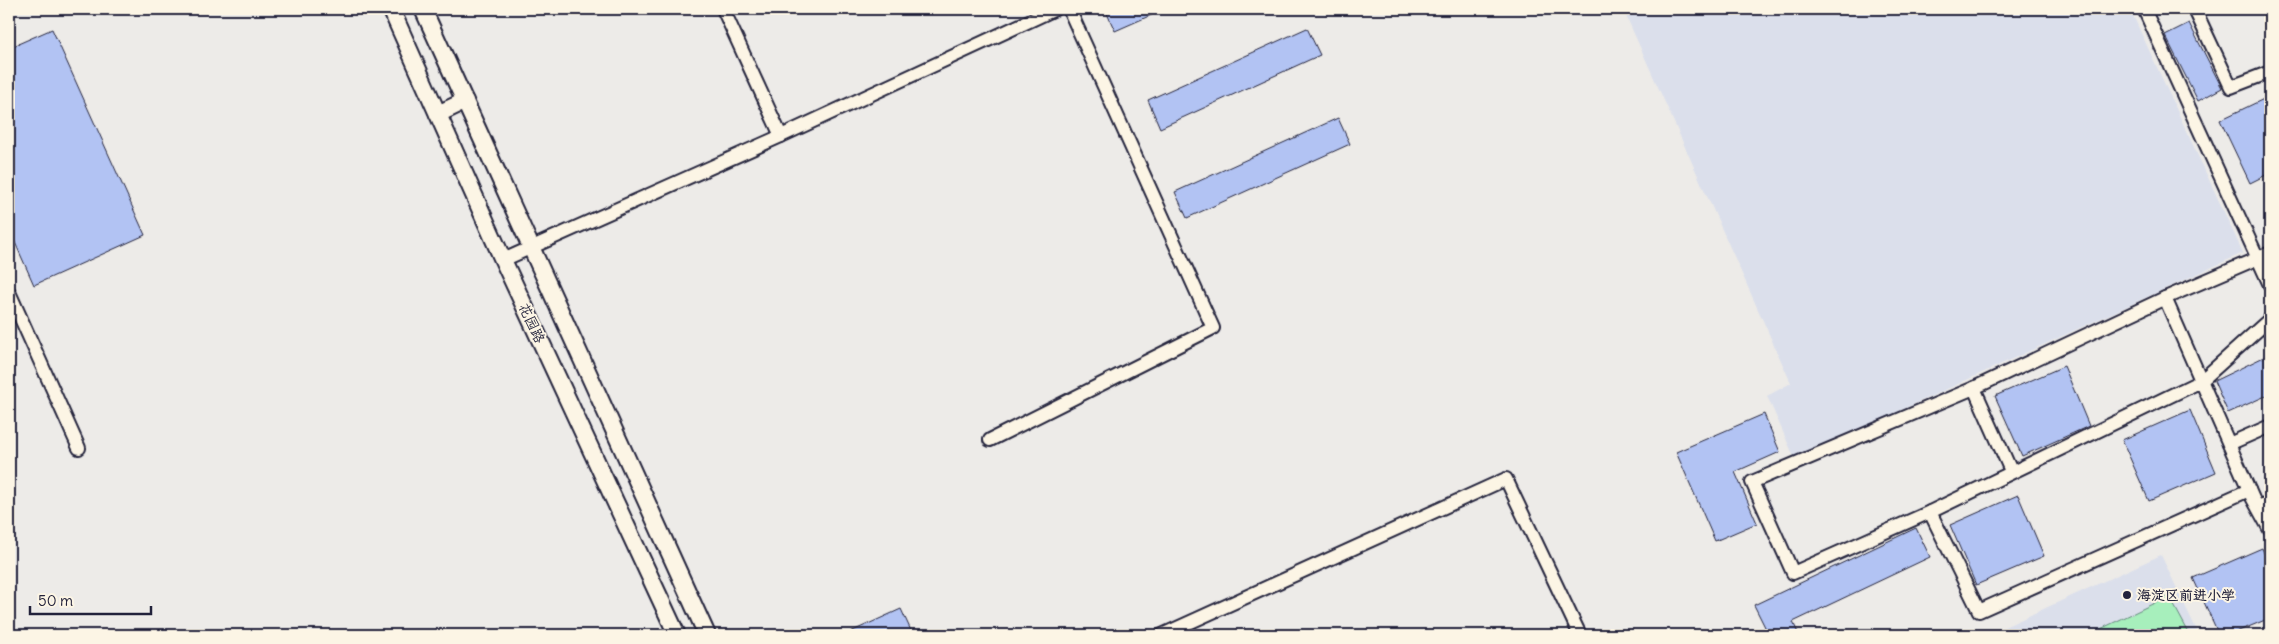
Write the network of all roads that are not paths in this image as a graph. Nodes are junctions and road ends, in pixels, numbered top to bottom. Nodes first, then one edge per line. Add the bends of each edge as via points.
1 (391, 9) edge
2 (423, 9) edge
3 (723, 9) edge
4 (1055, 9) edge
5 (1070, 9) edge
6 (2144, 9) edge
7 (2202, 9) edge
8 (2270, 72) edge
9 (465, 101) junction
10 (438, 114) junction
11 (781, 136) junction
12 (531, 247) junction
13 (2270, 253) edge
14 (2258, 257) junction
15 (503, 260) junction
16 (2270, 285) edge
17 (9, 292) edge
18 (2164, 298) junction
19 (2270, 319) edge
20 (2201, 381) junction
21 (1974, 388) junction
22 (2270, 426) edge
23 (990, 440) dead end
24 (2229, 444) junction
25 (79, 448) dead end
26 (2011, 472) junction
27 (2249, 490) junction
28 (2270, 502) edge
29 (2258, 508) junction
30 (1930, 512) junction
31 (2270, 530) edge
32 (677, 635) edge
33 (706, 635) edge
34 (1162, 635) edge
35 (1580, 635) edge

1 - 10 street, 花园路
2 - 9 street
3 - 11 street
4 - 11 street
5 - 23 street via 1213,328
6 - 14 street
7 - 8 street via 2196,12 2231,87
9 - 10 street
9 - 12 street
10 - 15 street, 花园路
11 - 12 street
12 - 15 street
12 - 33 street
13 - 14 street
14 - 16 street
14 - 18 street
15 - 32 street, 花园路
17 - 25 street
18 - 20 street
18 - 21 street
19 - 20 street
20 - 24 street
20 - 26 street
21 - 26 street
21 - 30 street via 1752,482 1793,572
22 - 24 street
24 - 27 street
26 - 30 street
27 - 29 street
27 - 30 street via 1979,611
28 - 29 street
29 - 31 street
34 - 35 street via 1506,479

